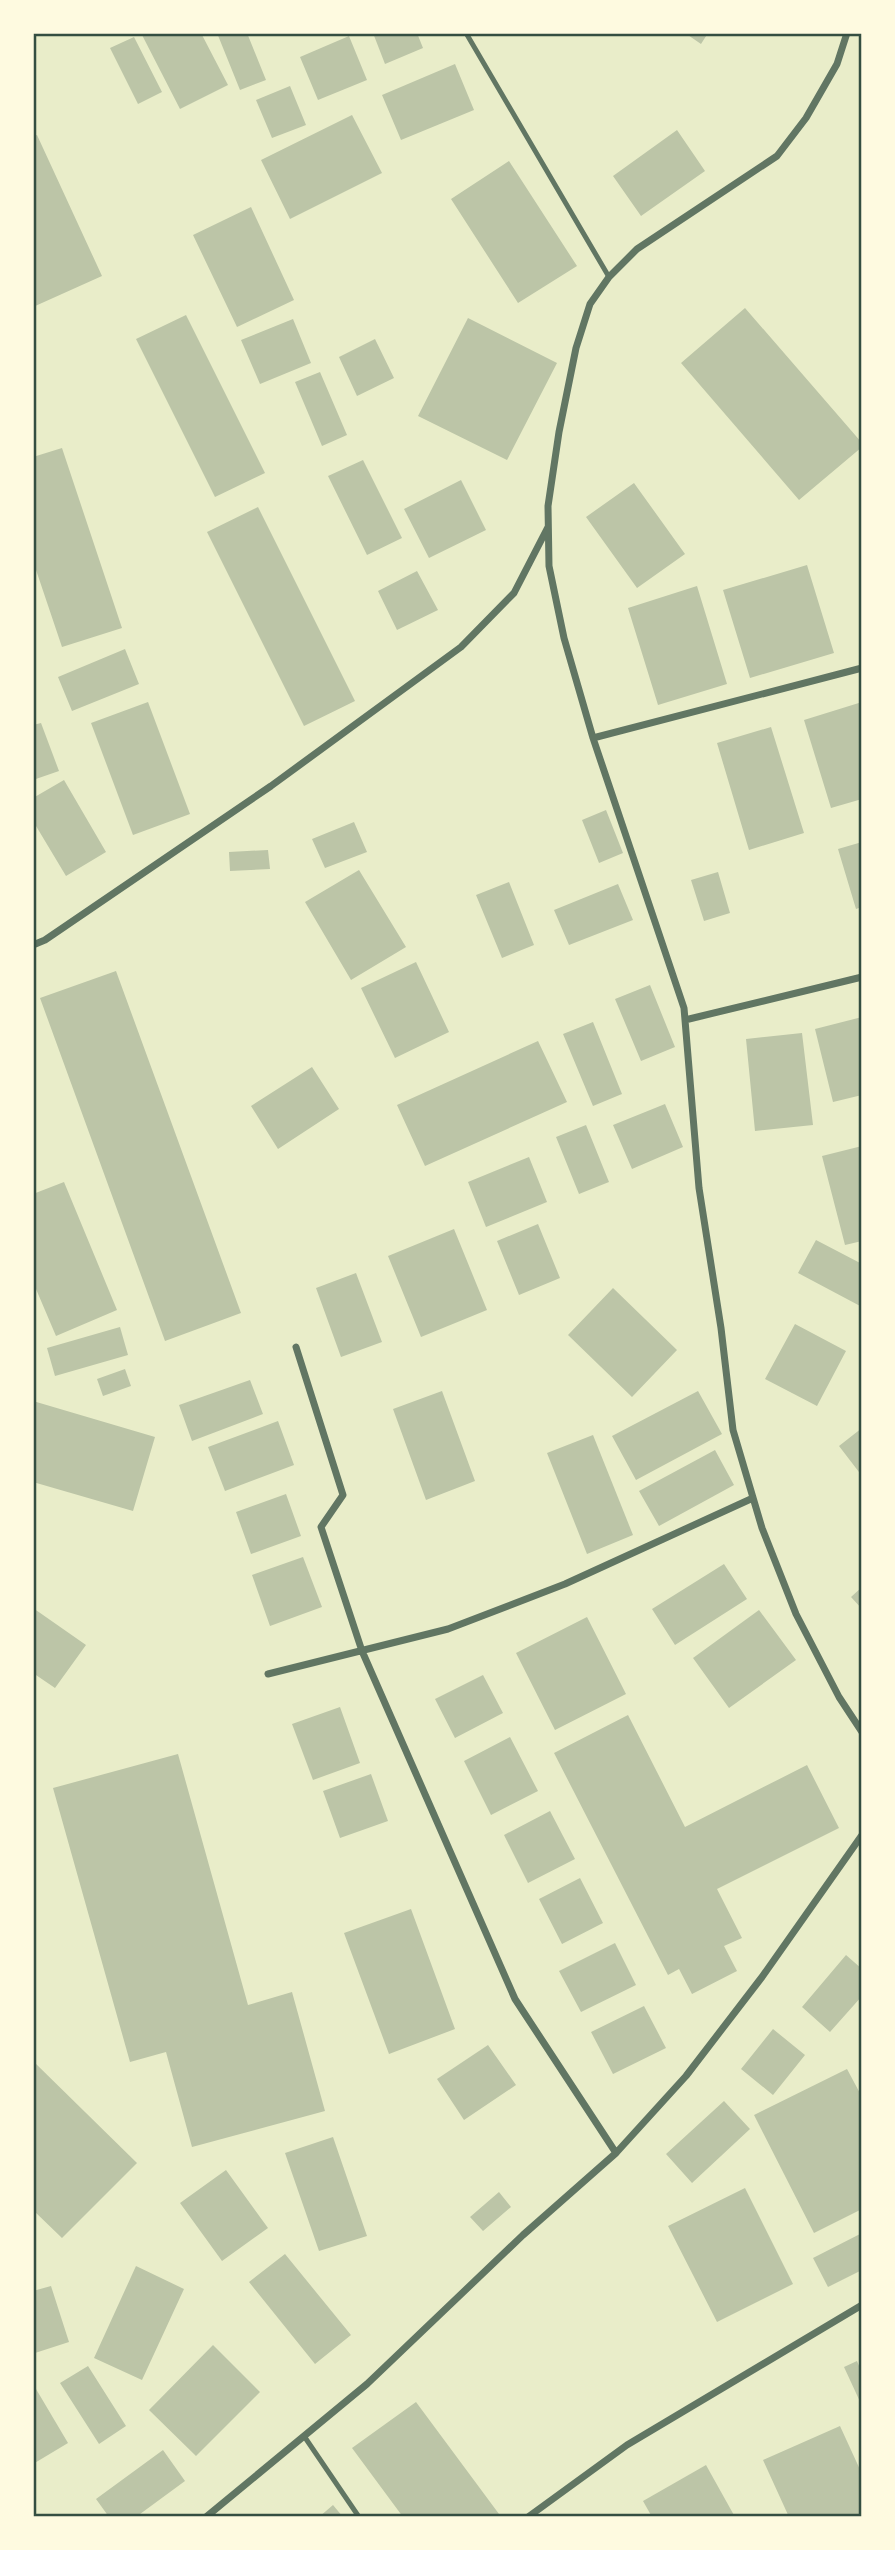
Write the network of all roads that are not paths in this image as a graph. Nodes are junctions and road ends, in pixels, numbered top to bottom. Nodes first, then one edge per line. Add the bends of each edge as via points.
1 (466, 33) edge
2 (847, 33) edge
3 (609, 277) junction
4 (548, 527) junction
5 (862, 668) edge
6 (593, 738) junction
7 (33, 945) edge
8 (862, 977) edge
9 (685, 1020) junction
10 (296, 1347) dead end
11 (753, 1498) junction
12 (362, 1651) junction
13 (268, 1674) dead end
14 (862, 1732) edge
15 (862, 1835) edge
16 (616, 2153) junction
17 (862, 2305) edge
18 (304, 2436) junction
19 (206, 2517) edge
20 (359, 2517) edge
21 (528, 2517) edge

1 - 3 lane
2 - 3 street via 831,75 777,156 637,249
3 - 4 street via 590,304 576,348 557,445
4 - 6 street via 551,578
4 - 7 street via 514,593 461,647 271,786
5 - 6 street
6 - 9 street via 670,961
8 - 9 street
9 - 11 street via 699,1188 733,1430
10 - 12 street via 343,1494 321,1527
11 - 12 street via 565,1584 448,1629
11 - 14 street via 796,1614
12 - 13 street
12 - 16 street via 515,1999
15 - 16 street via 703,2054
16 - 18 street via 367,2384
17 - 21 street via 627,2445
18 - 19 street
18 - 20 lane

